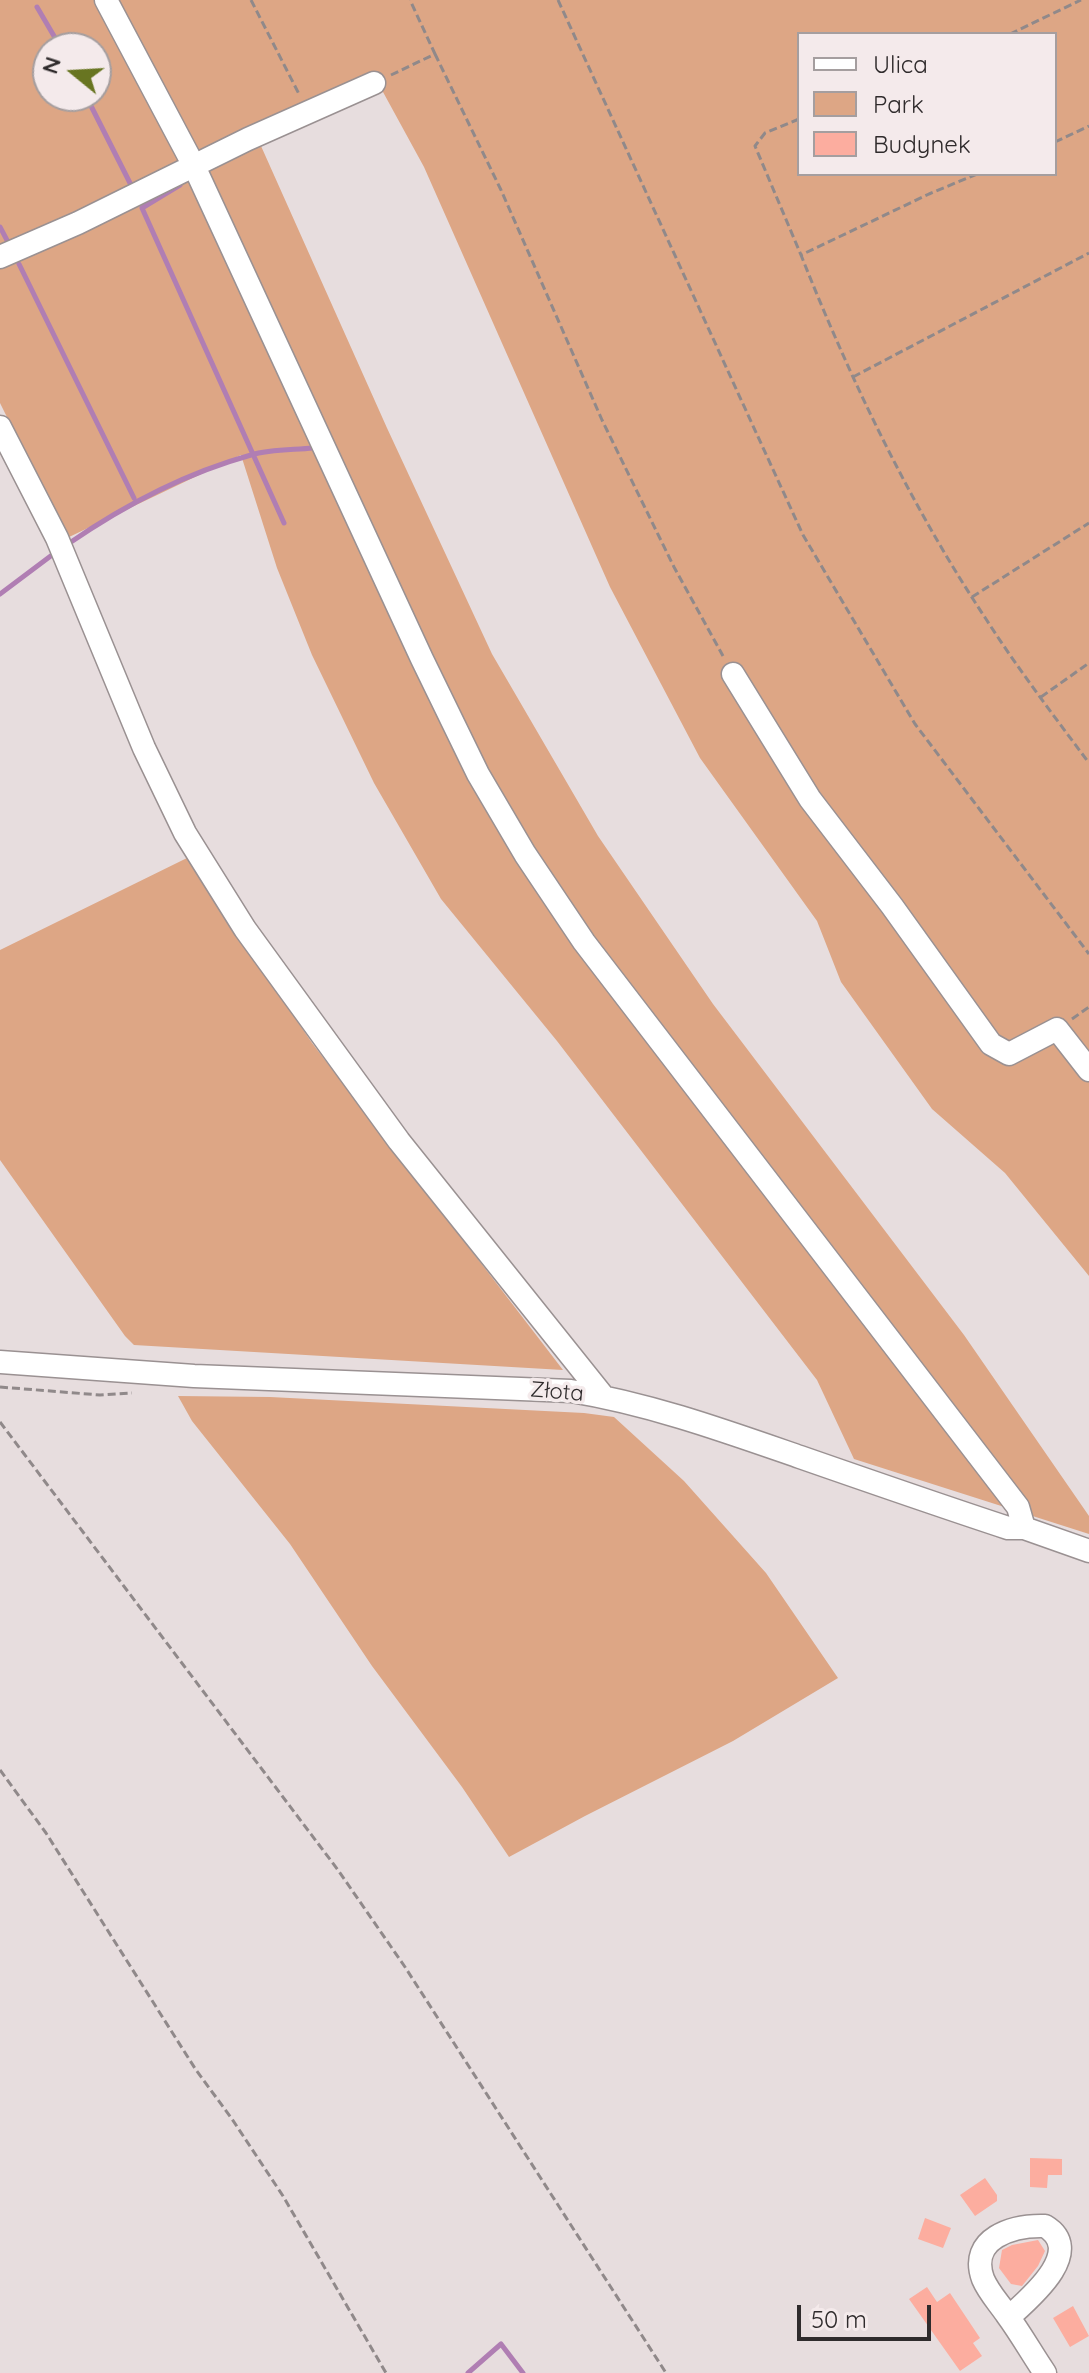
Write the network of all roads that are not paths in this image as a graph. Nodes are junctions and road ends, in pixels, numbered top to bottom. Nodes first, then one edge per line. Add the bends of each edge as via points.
1 (106, 0) edge
2 (374, 83) road end
3 (194, 166) junction
4 (0, 257) edge
5 (0, 427) edge
6 (733, 674) road end
7 (1089, 1070) edge
8 (0, 1362) edge
9 (603, 1396) junction
10 (1024, 1528) junction
11 (1089, 1551) edge
12 (1009, 2317) dead end
13 (1045, 2373) edge

1 - 3 street
2 - 3 street
3 - 4 street
3 - 10 street via 422,659 478,774 525,854 584,942 1018,1507
5 - 9 street via 57,538 144,748 193,845 245,929 399,1141
6 - 7 street via 810,799 991,1044 1009,1054 1057,1029
8 - 9 street, Złota
9 - 10 street, Złota via 673,1414 1008,1528
10 - 11 street, Złota
12 - 13 street

